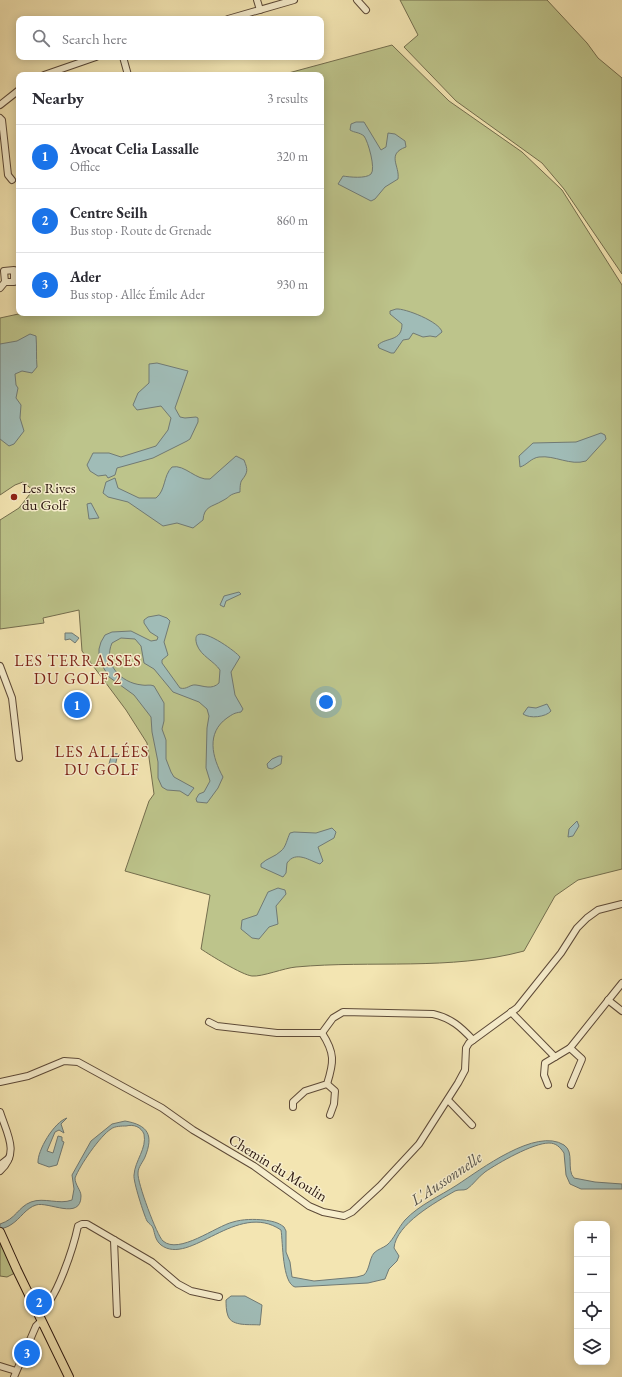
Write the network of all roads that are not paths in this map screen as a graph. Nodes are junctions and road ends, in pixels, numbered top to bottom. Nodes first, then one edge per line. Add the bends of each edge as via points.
1 (257, 0) edge
2 (294, 0) edge
3 (357, 0) edge
4 (260, 10) junction
5 (366, 10) dead end
6 (239, 16) edge
7 (87, 60) edge
8 (124, 60) edge
9 (53, 72) edge
10 (127, 72) edge
11 (16, 92) edge
12 (0, 105) edge
13 (0, 118) edge
14 (12, 180) dead end
15 (5, 282) dead end
16 (0, 288) edge
17 (0, 666) edge
18 (19, 758) dead end
19 (622, 904) edge
20 (622, 982) edge
21 (608, 1000) junction
22 (622, 1011) edge
23 (511, 1012) junction
24 (210, 1022) dead end
25 (322, 1033) junction
26 (473, 1040) junction
27 (570, 1048) junction
28 (555, 1057) junction
29 (0, 1082) edge
30 (327, 1084) junction
31 (548, 1085) dead end
32 (572, 1085) dead end
33 (448, 1100) junction
34 (292, 1108) dead end
35 (0, 1112) edge
36 (330, 1115) dead end
37 (472, 1125) dead end
38 (11, 1155) junction
39 (0, 1165) edge
40 (0, 1171) edge
41 (1, 1234) edge
42 (114, 1240) junction
43 (219, 1297) dead end
44 (38, 1313) junction
45 (117, 1314) dead end
46 (44, 1326) junction
47 (0, 1366) edge
48 (15, 1374) edge
49 (69, 1377) edge

1 - 4 street
2 - 4 street
3 - 5 street
4 - 6 street
7 - 9 street
8 - 10 street
11 - 12 street
13 - 14 street via 8,174
15 - 16 street
17 - 18 street via 12,698
19 - 23 street via 598,910 587,918 521,1003
20 - 21 street
21 - 22 street
21 - 27 street
23 - 26 street
23 - 28 street
24 - 25 street via 217,1026 277,1033
25 - 26 street via 333,1018 343,1012 433,1014 456,1022
25 - 30 street via 331,1048 333,1065
26 - 33 street, Chemin du Moulin via 466,1048 465,1070
27 - 28 street
27 - 32 street via 582,1059
28 - 31 street via 545,1063 544,1075
29 - 33 street, Chemin du Moulin via 28,1076 64,1061 78,1062 162,1108 193,1130 254,1166 309,1206 338,1216 352,1212 380,1186 419,1144
30 - 34 street via 305,1091 292,1102
30 - 36 street via 335,1091
33 - 37 street
35 - 38 street via 11,1145
38 - 39 street
38 - 40 street via 10,1161
41 - 44 main road
42 - 43 street via 152,1262 178,1284 191,1291
42 - 44 street via 87,1224 80,1225 65,1271 45,1308
42 - 45 street
44 - 46 main road
46 - 48 street via 40,1322 36,1326
46 - 49 main road
47 - 48 street

